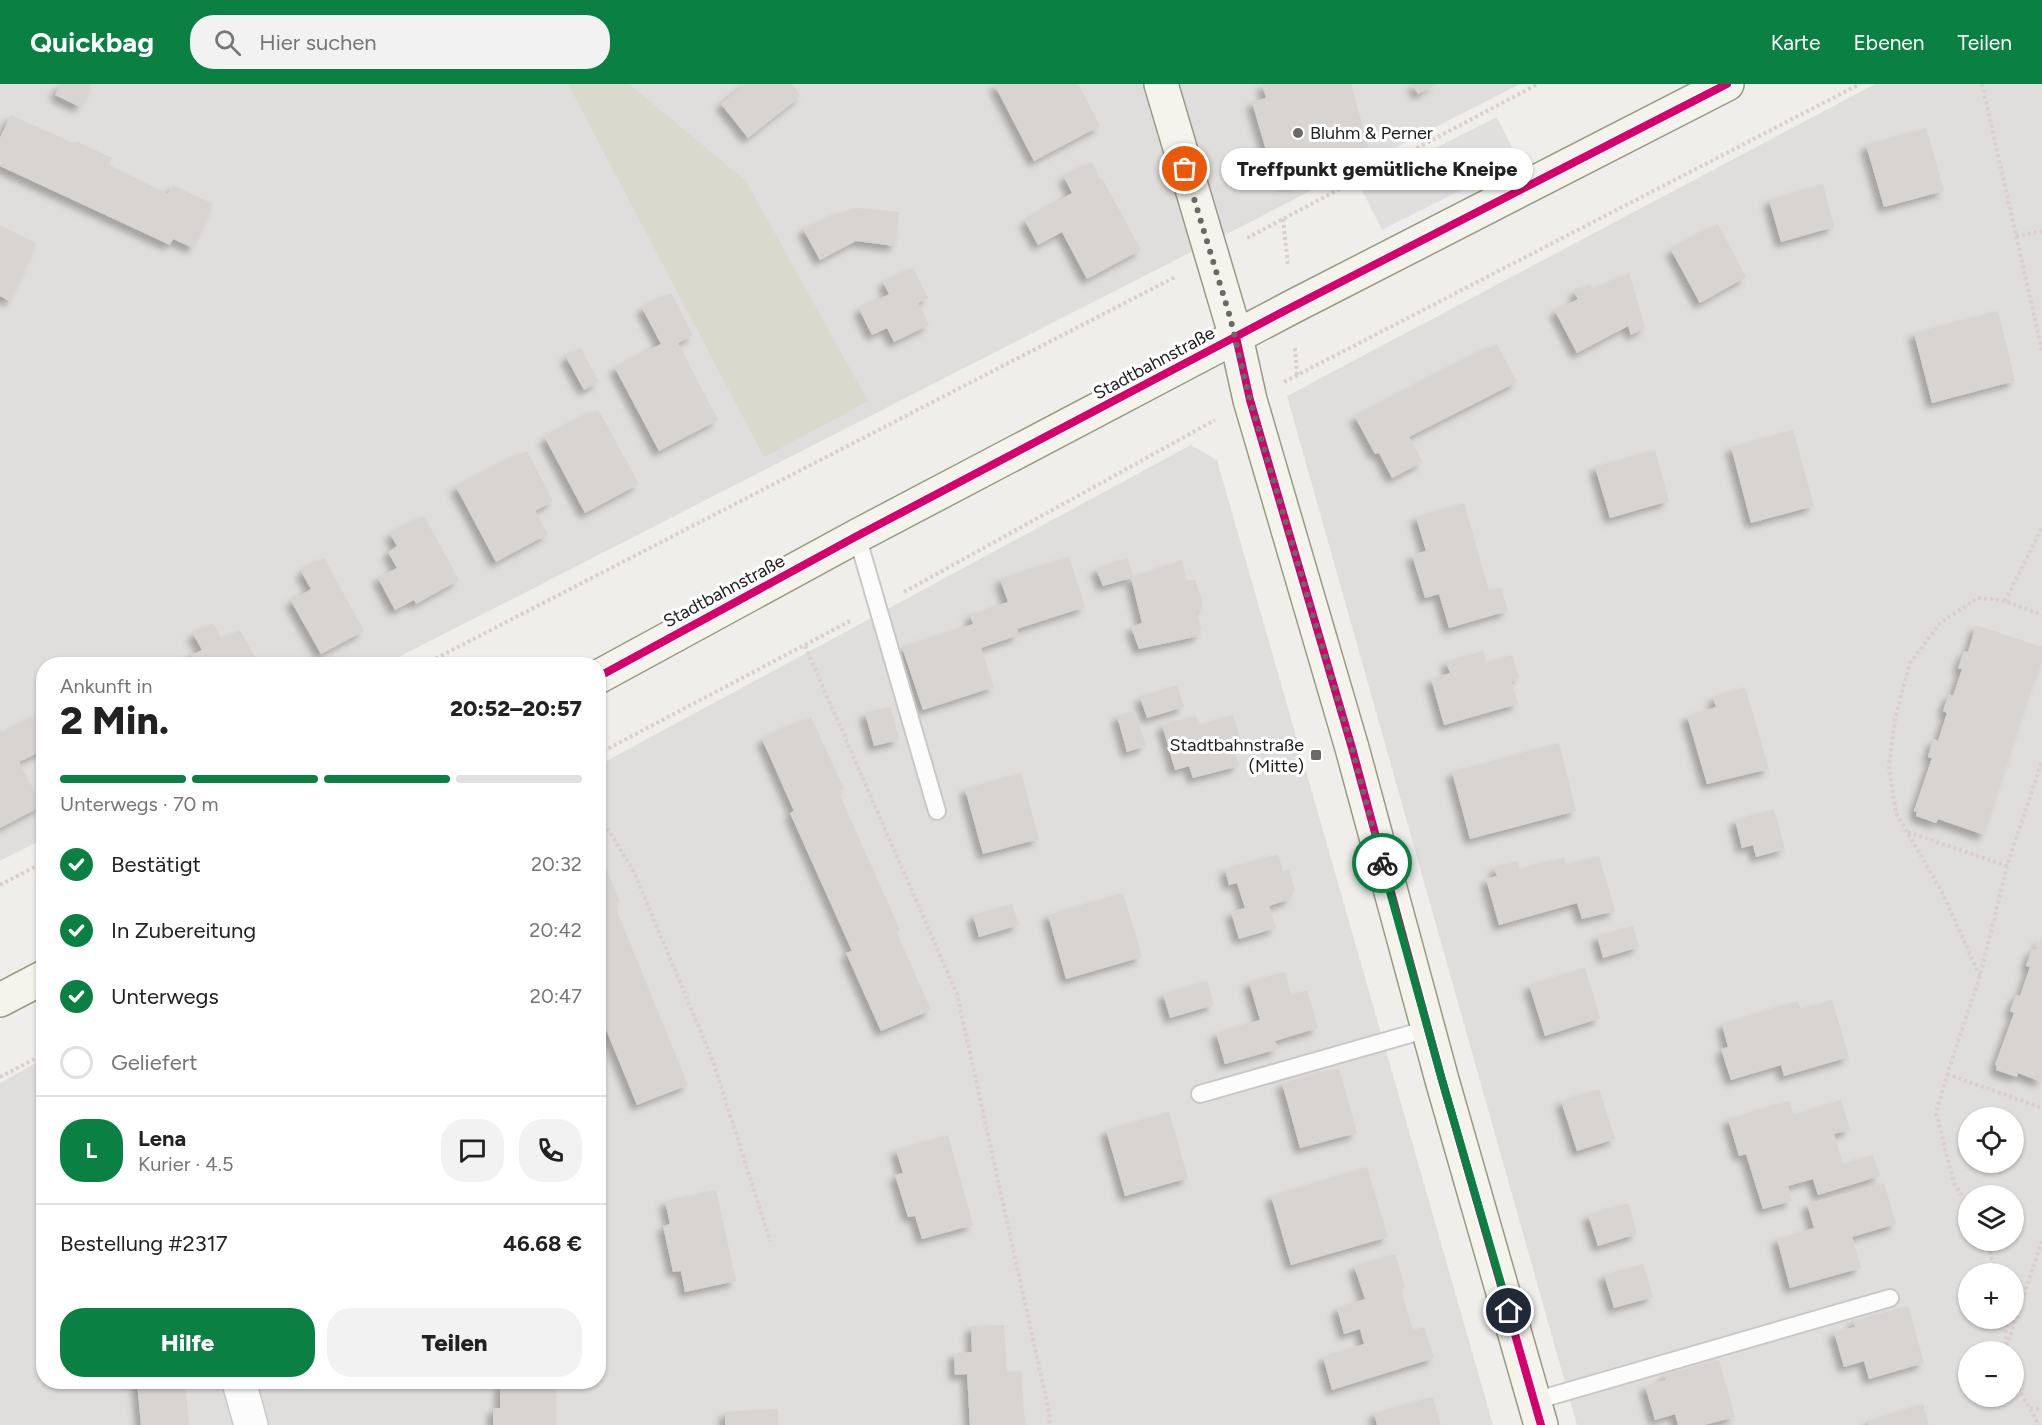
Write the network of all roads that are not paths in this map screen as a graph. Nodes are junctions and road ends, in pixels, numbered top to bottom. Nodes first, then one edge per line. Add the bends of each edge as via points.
1 (1161, 84) edge
2 (1727, 84) edge
3 (1236, 337) junction
4 (857, 536) junction
5 (606, 672) edge
6 (938, 811) dead end
7 (36, 981) edge
8 (0, 1000) edge
9 (1428, 1029) junction
10 (1200, 1094) dead end
11 (1890, 1298) dead end
12 (241, 1389) edge
13 (1538, 1413) edge
14 (251, 1425) edge

1 - 3 street
2 - 3 street, Stadtbahnstraße
3 - 4 street, Stadtbahnstraße
3 - 9 street via 1250,400 1352,748
4 - 5 street, Stadtbahnstraße
4 - 6 lane
7 - 8 street
9 - 10 lane
9 - 13 street
11 - 13 lane
12 - 14 street

